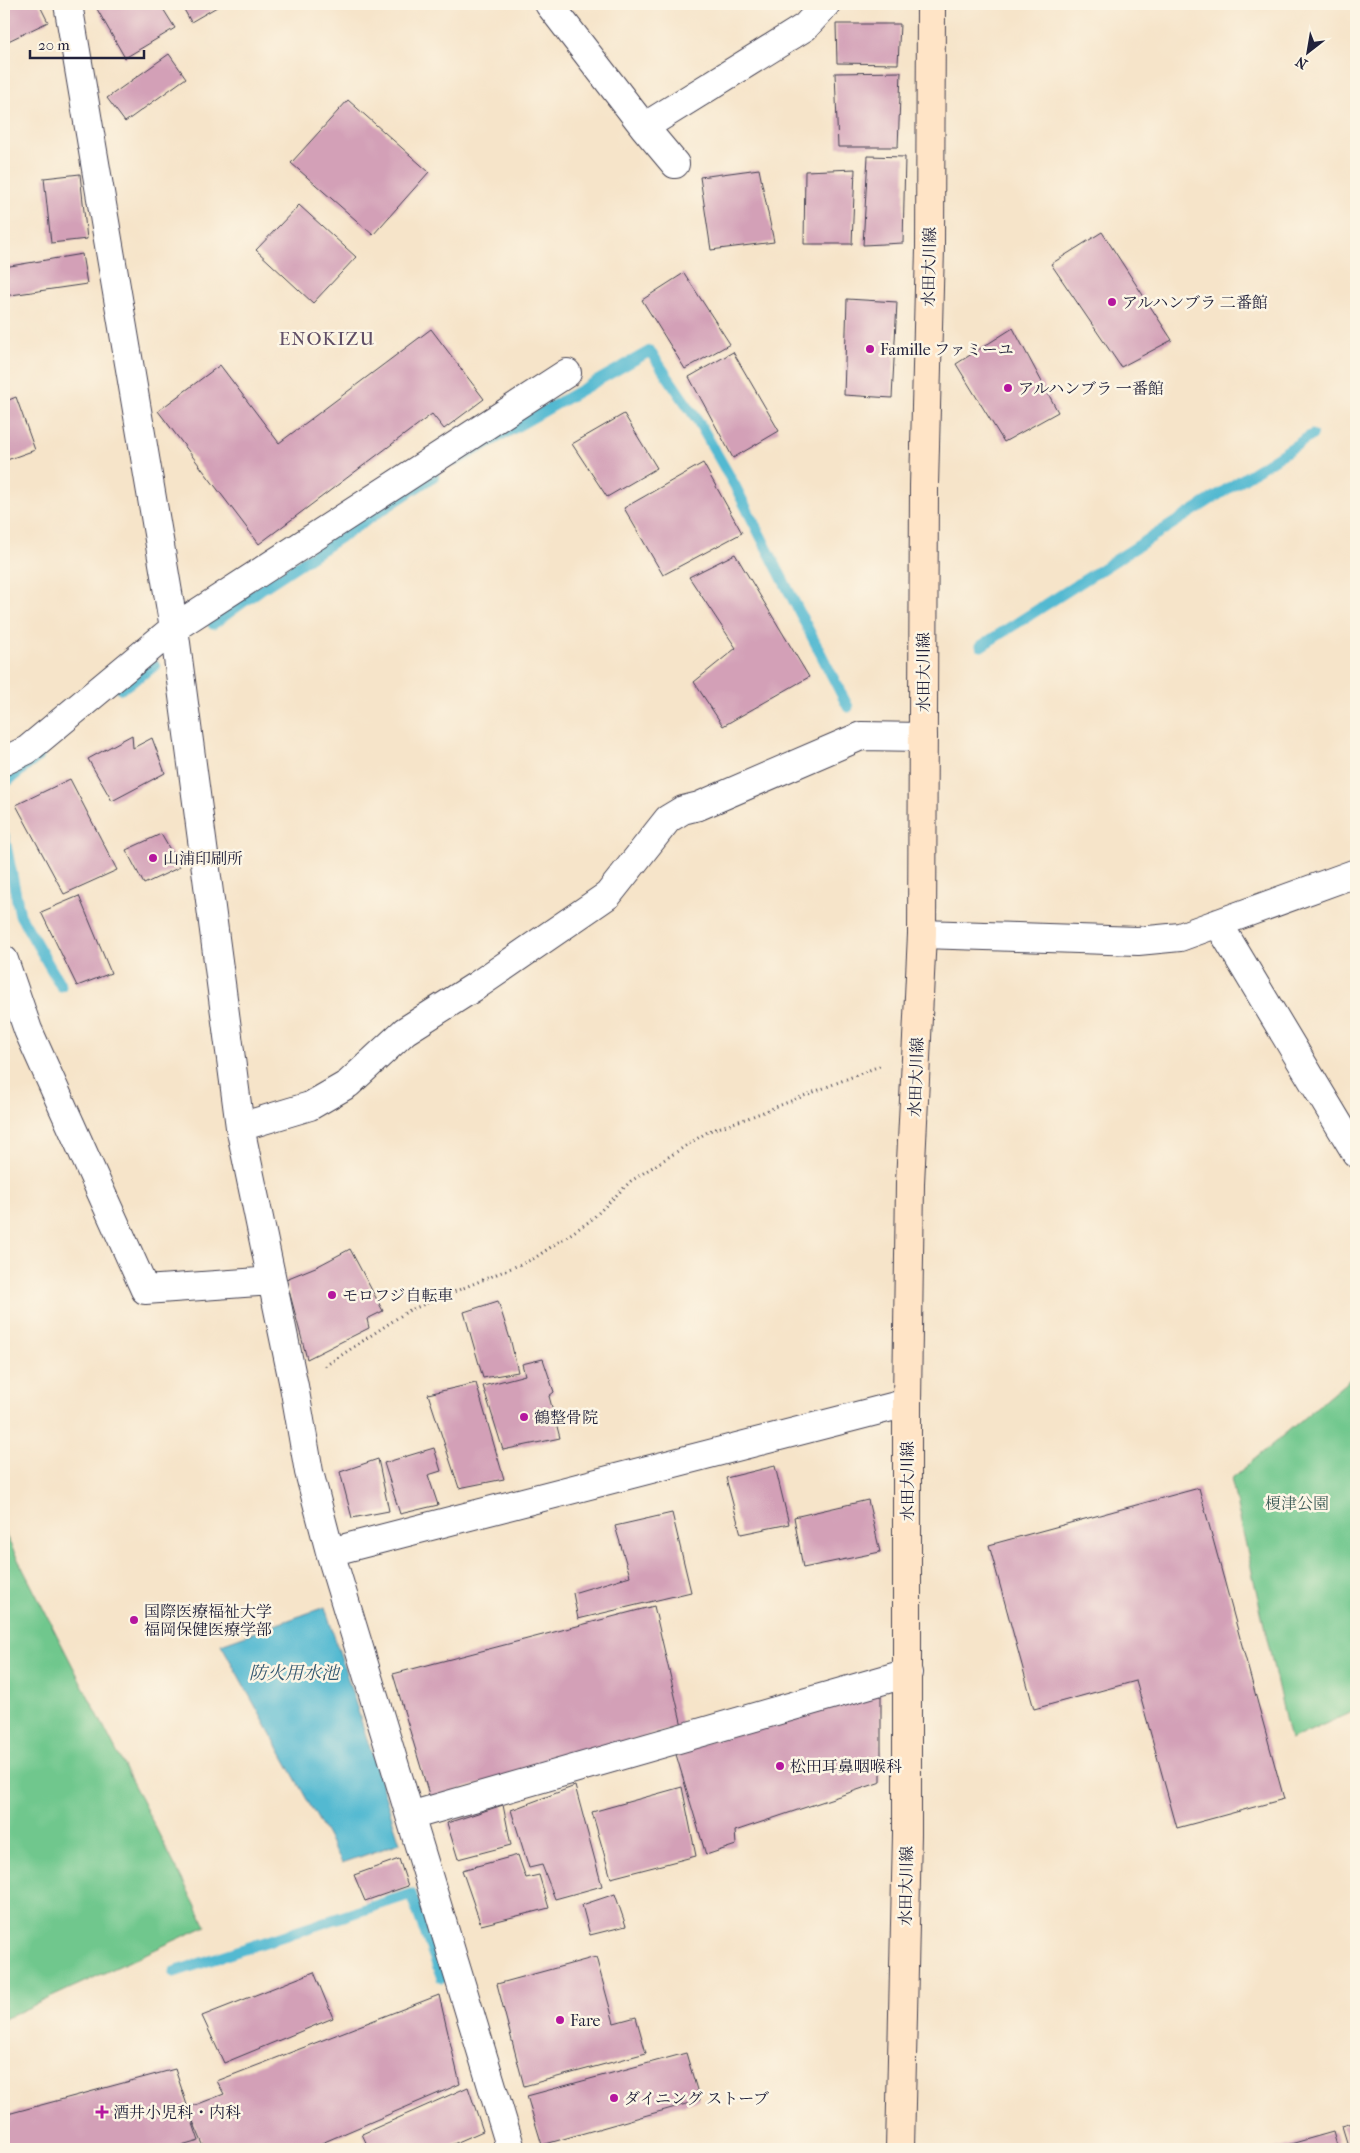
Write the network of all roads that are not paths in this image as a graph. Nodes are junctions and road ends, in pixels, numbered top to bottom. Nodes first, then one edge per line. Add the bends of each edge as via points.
1 (68, 4) edge
2 (549, 4) edge
3 (826, 4) edge
4 (931, 4) edge
5 (644, 126) junction
6 (675, 164) dead end
7 (567, 373) dead end
8 (174, 628) junction
9 (922, 737) junction
10 (4, 761) edge
11 (1356, 873) edge
12 (1218, 923) junction
13 (922, 934) junction
14 (4, 960) edge
15 (240, 1127) junction
16 (1356, 1153) edge
17 (272, 1281) junction
18 (907, 1403) junction
19 (330, 1552) junction
20 (908, 1673) junction
21 (410, 1816) junction
22 (511, 2149) edge
23 (900, 2149) edge

1 - 8 street
2 - 5 street
3 - 5 street via 805,27
4 - 9 main road, 水田大川線
5 - 6 street
7 - 8 street
8 - 10 street via 27,750
8 - 15 street
9 - 13 main road, 水田大川線
9 - 15 street via 861,736 683,810 668,819 608,895 476,986 405,1030 348,1084 310,1106
11 - 12 street
12 - 13 street via 1180,937 1138,941
12 - 16 street
13 - 18 main road, 水田大川線 via 910,1183
14 - 17 street via 28,1030 145,1290
15 - 17 street
17 - 19 street via 309,1472
18 - 19 street
18 - 20 main road, 水田大川線
19 - 21 street
20 - 21 street
20 - 23 main road, 水田大川線
21 - 22 street

